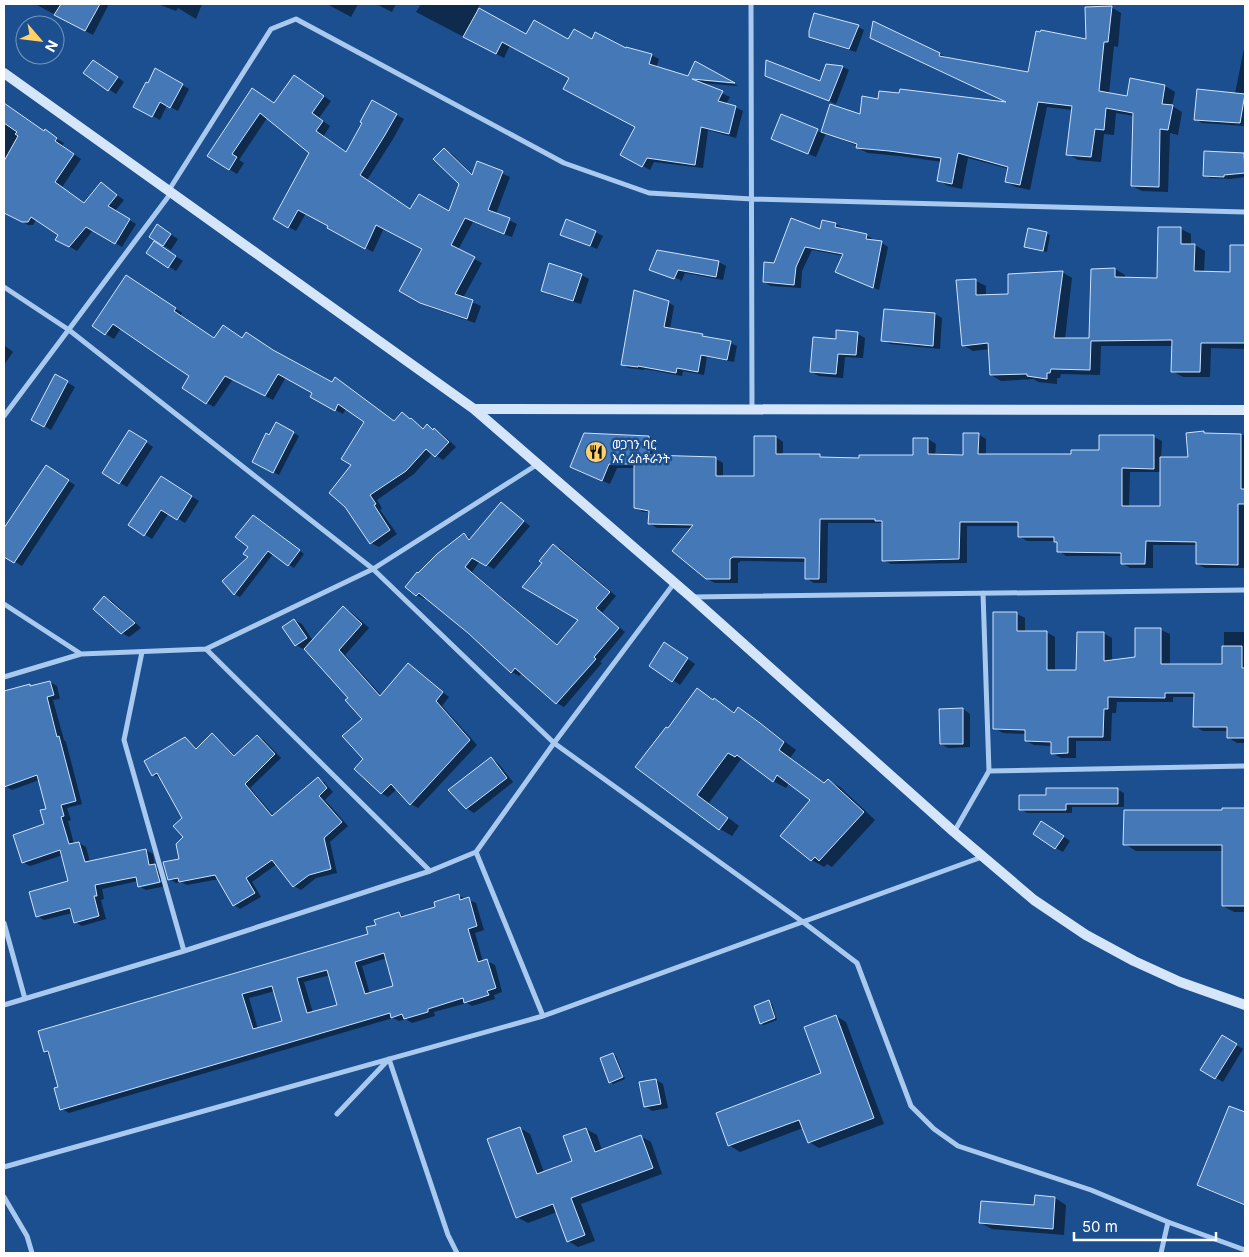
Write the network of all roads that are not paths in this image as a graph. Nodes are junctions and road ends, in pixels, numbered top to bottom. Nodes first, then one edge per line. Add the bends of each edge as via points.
1 (751, 4) edge
2 (4, 73) edge
3 (170, 192) junction
4 (752, 199) junction
5 (1245, 212) edge
6 (4, 286) edge
7 (69, 330) junction
8 (474, 409) junction
9 (752, 409) junction
10 (1245, 410) edge
11 (4, 416) edge
12 (538, 464) junction
13 (373, 569) junction
14 (675, 582) junction
15 (1245, 590) edge
16 (982, 593) junction
17 (691, 597) junction
18 (4, 604) edge
19 (206, 649) junction
20 (142, 652) junction
21 (81, 654) junction
22 (4, 677) edge
23 (554, 743) junction
24 (1245, 766) edge
25 (989, 771) junction
26 (954, 832) junction
27 (476, 852) junction
28 (983, 857) junction
29 (430, 871) junction
30 (803, 922) junction
31 (4, 923) edge
32 (184, 950) junction
33 (25, 999) junction
34 (4, 1005) edge
35 (1245, 1005) edge
36 (543, 1016) junction
37 (337, 1114) dead end
38 (4, 1167) edge
39 (4, 1197) edge
40 (1168, 1222) junction
41 (1245, 1250) edge
42 (32, 1253) edge
43 (457, 1253) edge
44 (1161, 1253) edge

1 - 4 street
2 - 3 street
3 - 4 street via 271,28 296,19 564,163 649,194
3 - 7 street
3 - 8 street
4 - 5 street
4 - 9 street
6 - 7 street
7 - 11 street
7 - 13 street
8 - 9 street
8 - 12 street
9 - 10 street
12 - 13 street
12 - 14 street
13 - 19 street
13 - 23 street
14 - 17 street
14 - 23 street
15 - 16 street
16 - 17 street
16 - 25 street
17 - 26 street
18 - 21 street
19 - 20 street
19 - 29 street
20 - 21 street
20 - 32 street via 124,740
21 - 22 street
23 - 27 street
23 - 30 street
24 - 25 street
25 - 26 street
26 - 28 street
27 - 29 street
27 - 36 street
28 - 30 street
28 - 35 street via 1034,900 1086,935 1141,965
29 - 32 street
30 - 36 street
30 - 40 street via 857,963 912,1106 934,1129 958,1146 1091,1190
31 - 33 street
32 - 33 street
33 - 34 street
36 - 38 street
37 - 43 street via 388,1059
39 - 42 street via 27,1236
40 - 41 street
40 - 44 street

